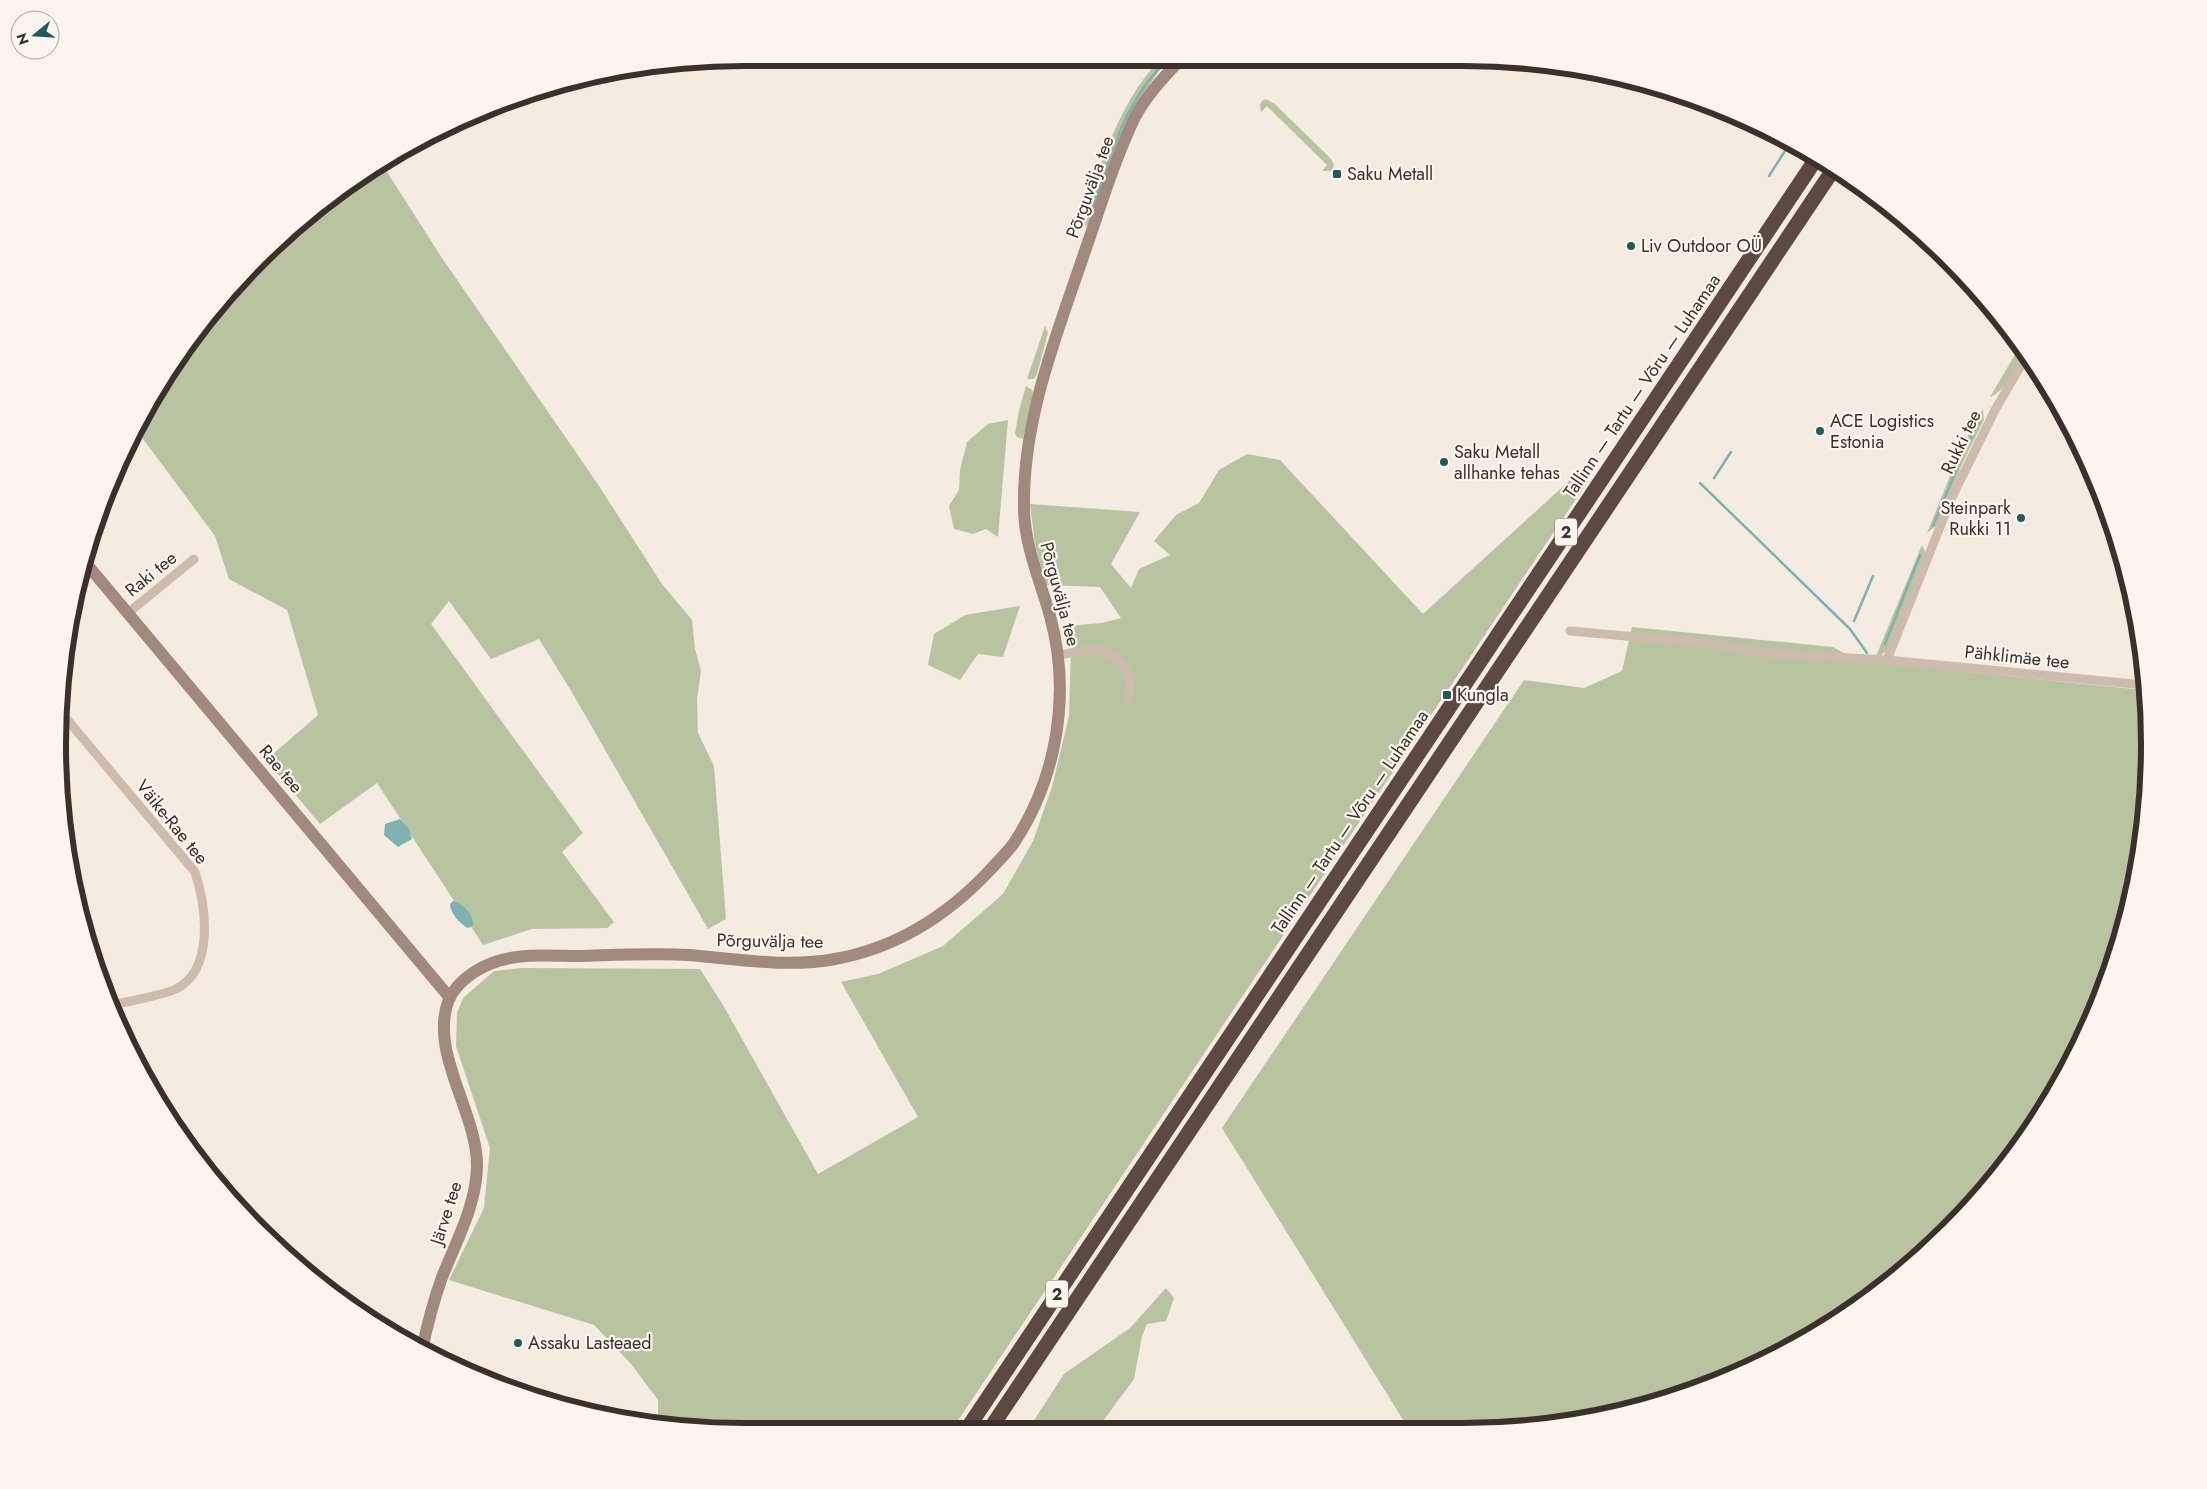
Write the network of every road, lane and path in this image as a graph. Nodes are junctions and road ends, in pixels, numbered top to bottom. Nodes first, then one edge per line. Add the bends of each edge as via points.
1 (1175, 66) edge
2 (1813, 164) edge
3 (1830, 175) edge
4 (2022, 363) edge
5 (194, 559) dead end
6 (89, 568) edge
7 (128, 613) junction
8 (1570, 631) dead end
9 (1058, 655) junction
10 (1888, 660) junction
11 (2138, 684) edge
12 (1129, 698) dead end
13 (67, 720) edge
14 (450, 998) junction
15 (118, 1004) edge
16 (424, 1342) edge
17 (972, 1423) edge
18 (994, 1423) edge

1 - 9 street, Põrguvälja tee via 1137,114 1114,168 1046,366 1032,422 1025,482 1025,530
2 - 17 highway, Tallinn — Tartu — Võru — Luhamaa / 2
3 - 18 highway, 2
4 - 10 street, Rukki tee via 1952,497
5 - 7 street, Raki tee
6 - 7 street, Rae tee
7 - 14 street, Rae tee
8 - 10 street, Pähklimäe tee via 1716,644 1763,653
9 - 12 street via 1098,650 1110,654 1127,673 1131,683
9 - 14 street, Põrguvälja tee via 1060,702 1053,753 1042,786 1022,827 1006,853 975,885 931,921 906,936 867,952 812,962 764,962 683,955 515,958 478,970 461,983
10 - 11 street, Pähklimäe tee
13 - 15 street, Väike-Rae tee via 195,872 204,916 204,952 186,981 175,989
14 - 16 street, Järve tee via 444,1019 447,1050 470,1124 477,1166 468,1212 440,1282

